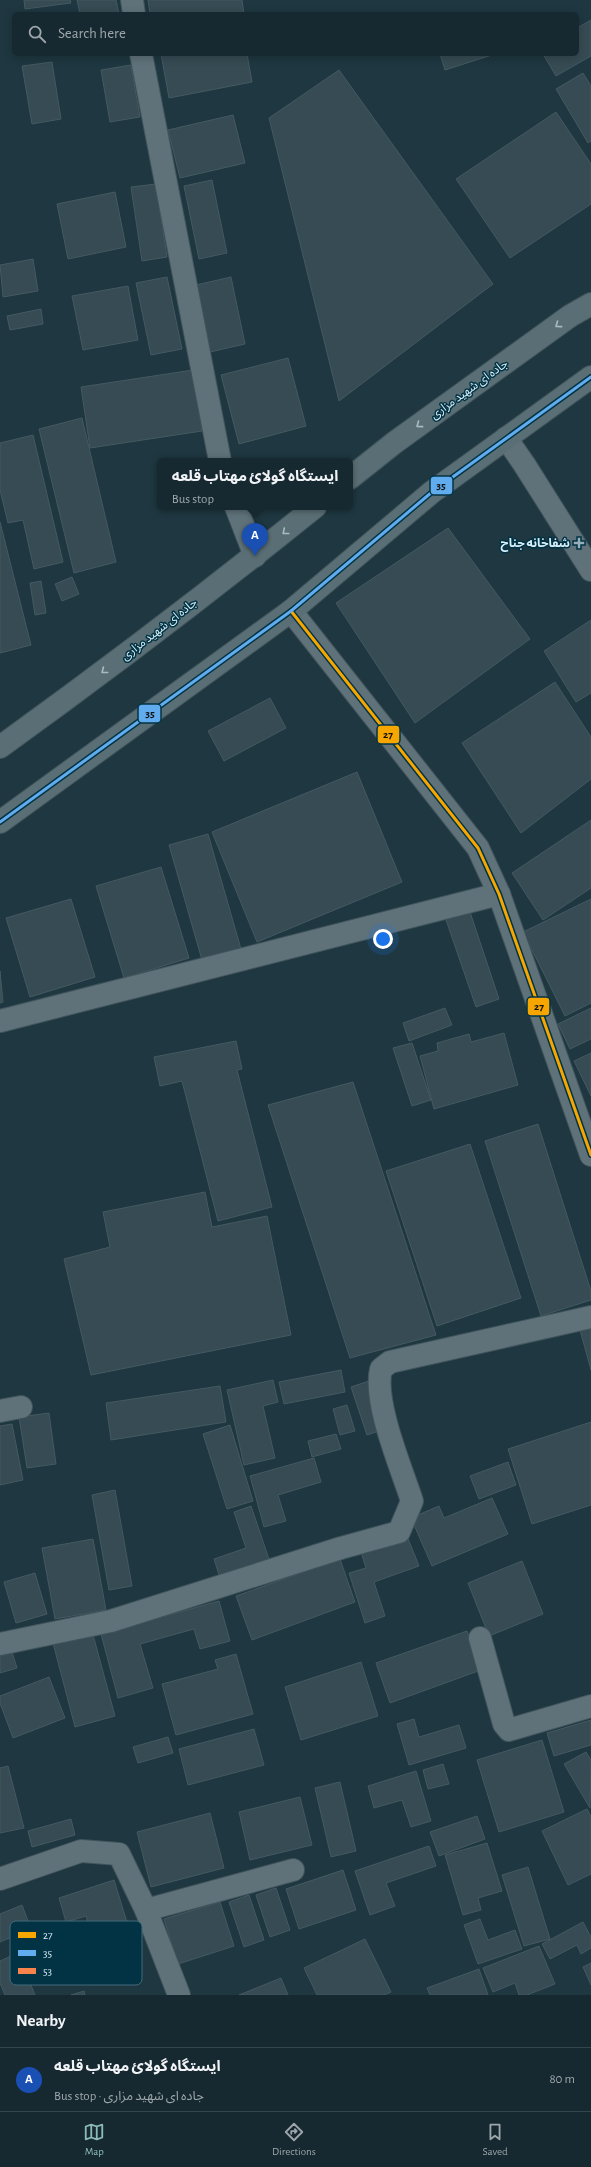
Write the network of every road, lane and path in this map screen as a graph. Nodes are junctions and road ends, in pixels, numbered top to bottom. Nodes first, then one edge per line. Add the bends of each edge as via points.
1 (132, 0) edge
2 (134, 12) edge
3 (141, 56) edge
4 (591, 304) edge
5 (591, 377) edge
6 (506, 438) junction
7 (219, 458) edge
8 (353, 476) edge
9 (237, 510) edge
10 (311, 510) edge
11 (255, 556) junction
12 (591, 570) edge
13 (291, 612) junction
14 (0, 747) edge
15 (0, 822) edge
16 (499, 894) junction
17 (0, 1021) edge
18 (586, 1125) edge
19 (591, 1155) edge
20 (591, 1317) edge
21 (480, 1638) dead end
22 (0, 1644) edge
23 (591, 1706) edge
24 (293, 1870) dead end
25 (0, 1879) edge
26 (146, 1910) junction
27 (179, 1995) edge

1 - 2 street
3 - 7 street
4 -> 8 main road, جاده ای شهید مزاری via 394,443
5 - 6 main road
6 - 12 street
6 - 13 main road via 432,492
9 - 11 street
10 -> 11 main road, جاده ای شهید مزاری
11 -> 14 main road, جاده ای شهید مزاری
13 - 15 main road
13 - 16 street via 478,848
16 - 17 street
16 - 18 street
18 - 19 street
20 - 22 street via 390,1362 381,1369 379,1379 383,1408 412,1501 399,1532 112,1621
21 - 23 street via 504,1724 510,1730
24 - 26 street
25 - 26 street via 80,1851 119,1854
26 - 27 street

